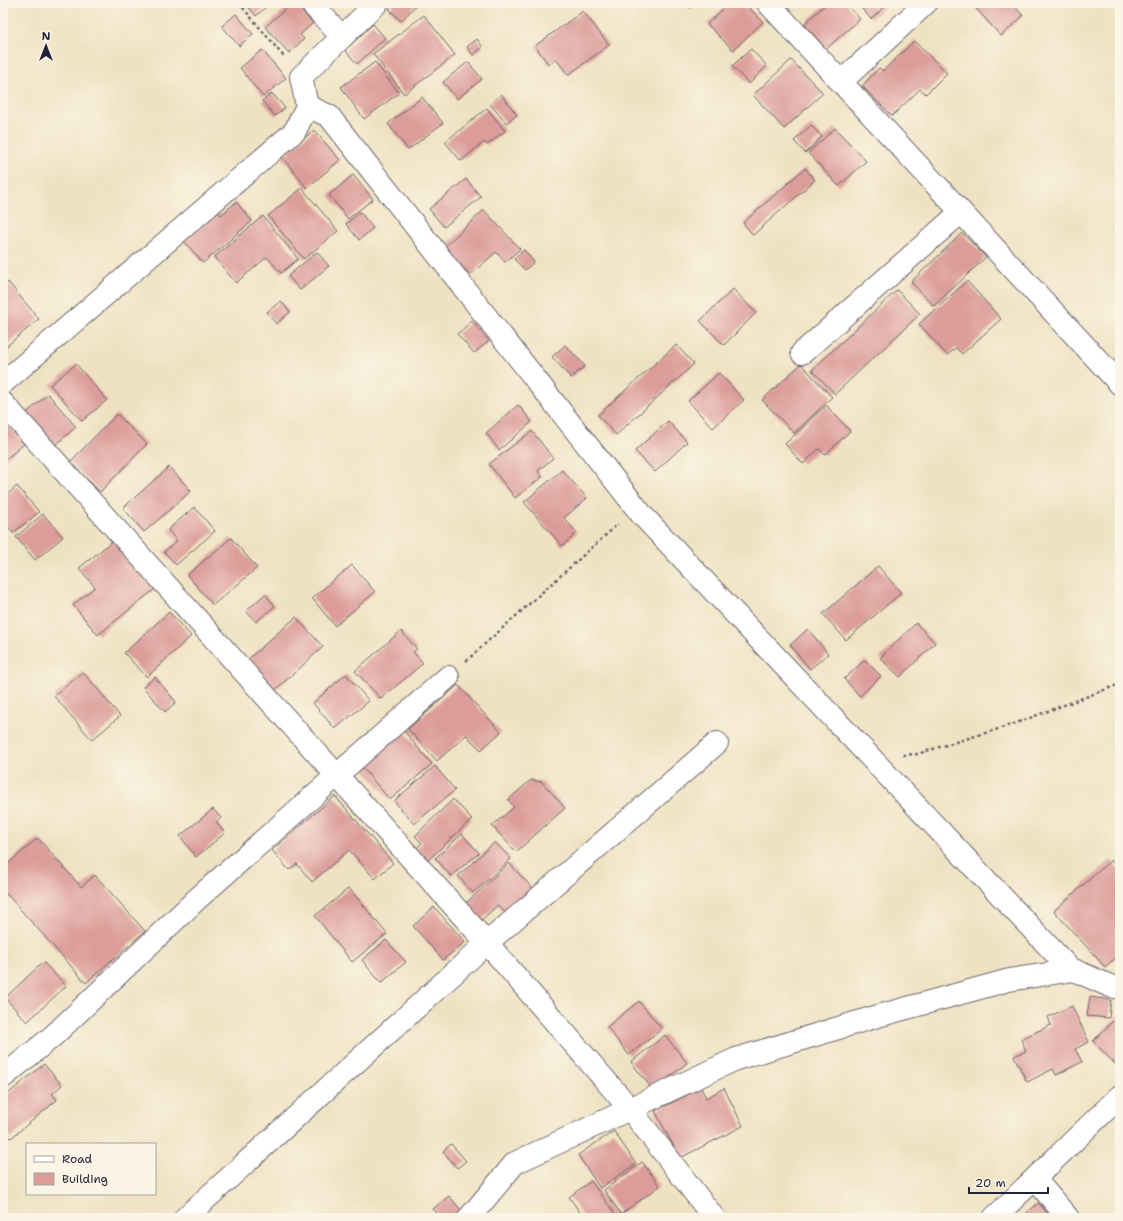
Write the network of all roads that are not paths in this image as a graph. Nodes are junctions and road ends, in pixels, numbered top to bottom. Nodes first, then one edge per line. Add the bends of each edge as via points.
1 (311, 3) edge
2 (377, 3) edge
3 (768, 3) edge
4 (926, 3) edge
5 (342, 37) junction
6 (841, 82) junction
7 (307, 106) junction
8 (960, 212) junction
9 (802, 354) dead end
10 (3, 383) edge
11 (1120, 384) edge
12 (3, 403) edge
13 (448, 677) road end
14 (717, 742) dead end
15 (337, 776) junction
16 (487, 943) junction
17 (1074, 970) junction
18 (1120, 988) edge
19 (3, 1077) edge
20 (1120, 1096) edge
21 (631, 1110) junction
22 (1035, 1179) junction
23 (710, 1217) edge
24 (185, 1218) edge
25 (469, 1218) edge
26 (994, 1218) edge
27 (1068, 1218) edge

1 - 5 street
2 - 5 street
3 - 6 street
4 - 6 street
5 - 7 street via 301,77
6 - 8 street
7 - 10 street via 295,131
7 - 17 street via 328,116 637,507 1069,968
8 - 9 street
8 - 11 street
12 - 15 street
13 - 15 street
14 - 16 street
15 - 16 street
15 - 19 street via 197,899 53,1036
16 - 21 street
16 - 24 street
17 - 18 street
17 - 21 street via 1009,980 736,1059
20 - 22 street
21 - 23 street
21 - 25 street via 515,1163
22 - 26 street
22 - 27 street

